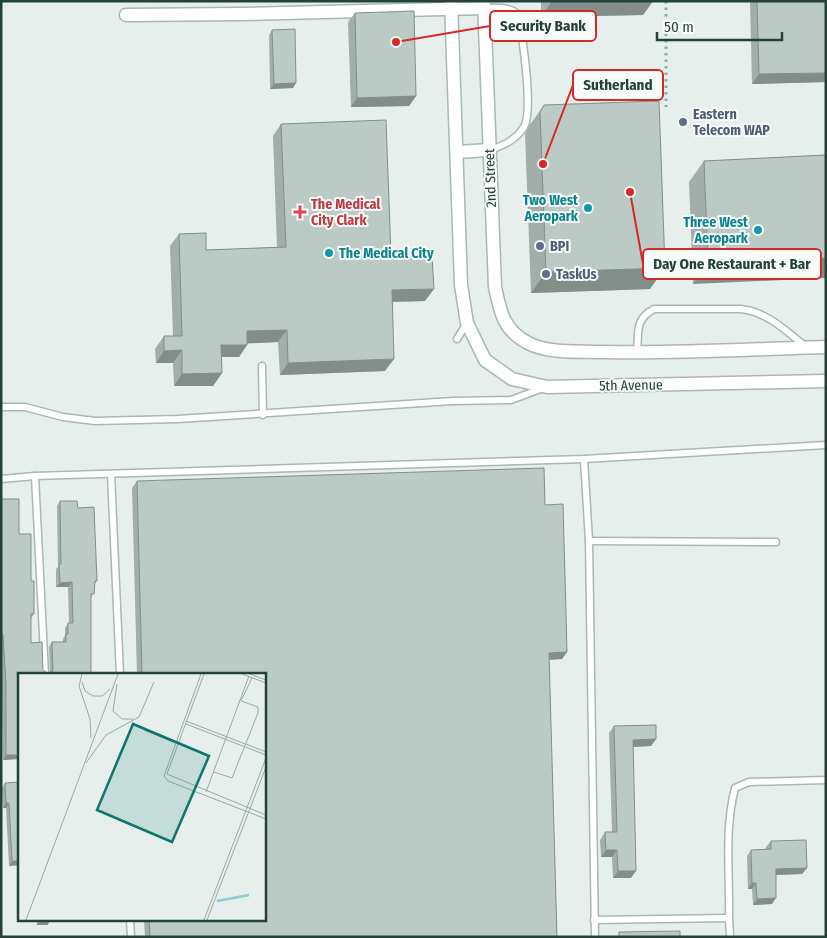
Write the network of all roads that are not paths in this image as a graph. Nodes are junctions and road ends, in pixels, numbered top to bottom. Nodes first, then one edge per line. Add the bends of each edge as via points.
1 (451, 5) edge
2 (484, 5) edge
3 (126, 15) dead end
4 (489, 150) junction
5 (457, 152) junction
6 (467, 323) junction
7 (457, 339) dead end
8 (826, 347) edge
9 (808, 348) junction
10 (637, 353) junction
11 (262, 366) dead end
12 (826, 381) edge
13 (547, 387) junction
14 (1, 407) edge
15 (263, 415) junction
16 (826, 445) edge
17 (584, 459) junction
18 (111, 474) junction
19 (35, 476) junction
20 (1, 479) edge
21 (589, 541) junction
22 (776, 542) dead end
23 (45, 673) edge
24 (120, 673) edge
25 (826, 780) edge
26 (729, 918) junction
27 (130, 920) edge
28 (594, 920) junction
29 (131, 937) edge
30 (595, 937) edge
31 (730, 937) edge

1 - 2 street
1 - 3 street via 241,14
1 - 5 street
2 - 4 street, 2nd Street
2 - 4 lane via 513,9 519,15 529,114 524,127 510,142
4 - 5 street
4 - 10 street, 2nd Street via 496,295 509,329 528,343 552,351
5 - 6 street via 461,285
6 - 7 lane
6 - 13 street, 5th Avenue via 485,360 512,379
8 - 9 street
9 - 10 street
9 - 10 lane via 755,310 654,308 640,320
11 - 15 lane
12 - 13 street, 5th Avenue
13 - 15 lane via 512,400 452,401
14 - 15 lane via 25,407 95,421
16 - 17 lane
17 - 18 lane
17 - 21 lane
18 - 19 lane
18 - 24 lane
19 - 20 lane
19 - 23 lane
21 - 22 lane
21 - 28 lane
25 - 26 lane via 749,782 735,788 728,855
26 - 28 lane
26 - 31 lane
27 - 29 lane
28 - 30 lane

